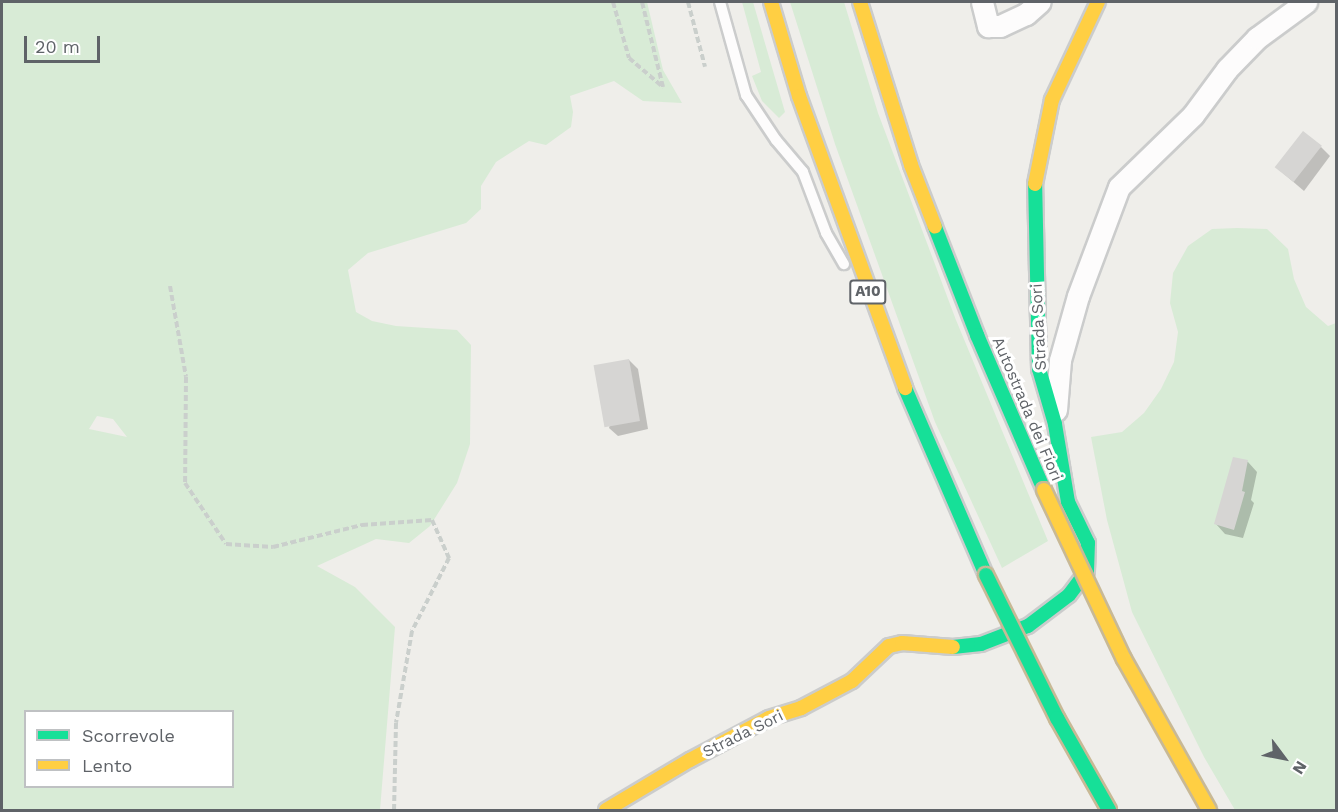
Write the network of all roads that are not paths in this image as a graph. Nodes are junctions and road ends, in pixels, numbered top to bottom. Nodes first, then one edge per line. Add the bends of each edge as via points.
1 (720, 2) edge
2 (771, 2) edge
3 (860, 2) edge
4 (982, 2) edge
5 (1040, 2) edge
6 (1098, 2) edge
7 (1306, 2) edge
8 (869, 295) junction
9 (1055, 424) junction
10 (606, 810) edge
11 (1108, 810) edge
12 (1209, 810) edge

1 - 8 lane via 746,95 803,172 826,233 840,259
2 - 8 main road, A10 via 799,96
3 - 12 main road, Autostrada dei Fiori, bridge via 912,165 977,335 1044,490 1124,659
4 - 5 street via 988,26 1000,26 1026,14
6 - 9 main road, Strada Sori via 1052,100 1035,186 1039,369
7 - 9 street via 1257,38 1227,69 1193,115 1119,187 1078,296 1060,360
8 - 11 main road, A10, bridge via 907,394 986,575
9 - 10 main road, Strada Sori via 1068,502 1088,543 1087,571 1069,596 1028,626 981,644 889,646 852,681 801,708 769,718

